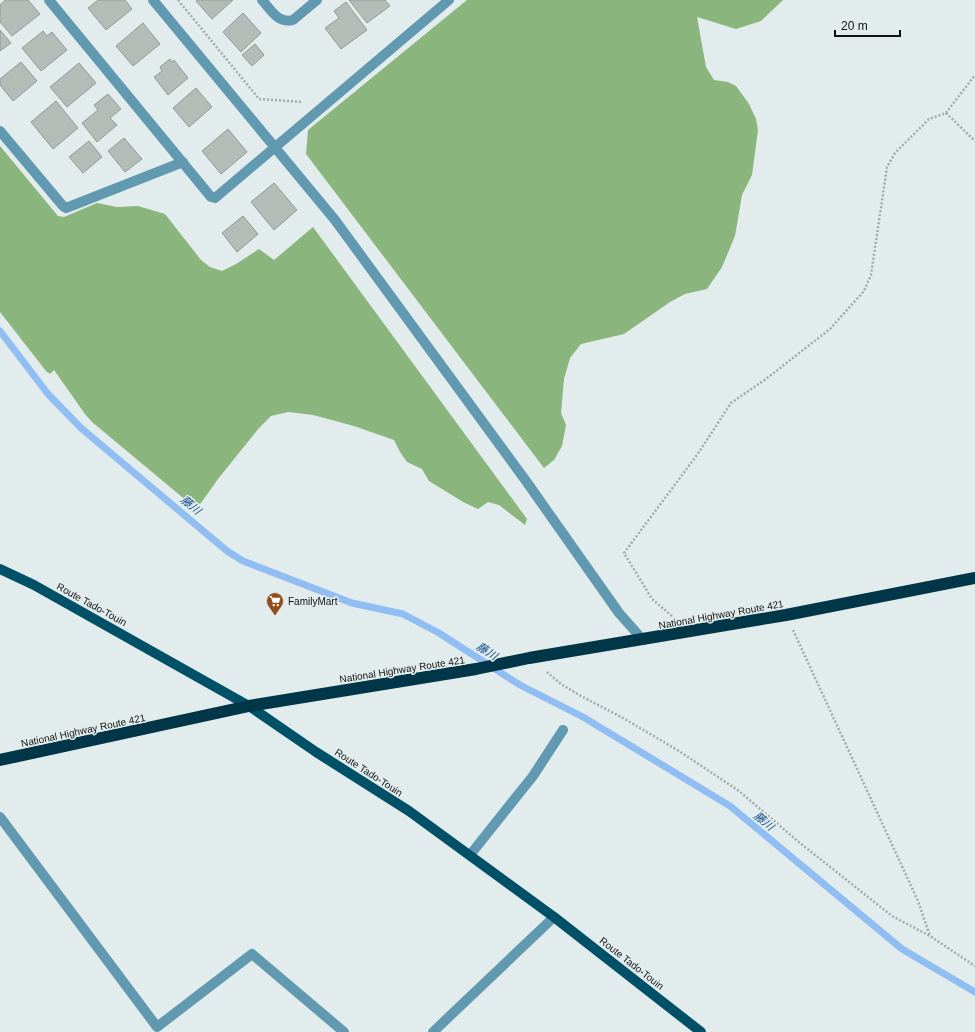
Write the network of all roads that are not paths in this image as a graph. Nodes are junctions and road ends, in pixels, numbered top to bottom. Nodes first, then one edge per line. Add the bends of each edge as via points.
1 (49, 0) edge
2 (153, 0) edge
3 (262, 0) edge
4 (317, 0) edge
5 (449, 0) edge
6 (0, 131) edge
7 (274, 147) junction
8 (183, 162) junction
9 (0, 569) edge
10 (975, 578) edge
11 (642, 640) junction
12 (249, 706) junction
13 (563, 730) dead end
14 (0, 760) edge
15 (0, 817) edge
16 (470, 855) junction
17 (554, 917) junction
18 (344, 1032) edge
19 (434, 1032) edge
20 (701, 1032) edge

1 - 8 street
2 - 7 street
3 - 4 street via 274,15 288,21 293,20
5 - 7 street
6 - 8 street via 66,208
7 - 8 street via 215,198 211,197
7 - 11 street via 335,220 619,613
9 - 12 main road, Route Tado-Touin via 34,585
10 - 11 highway, National Highway Route 421
11 - 12 highway, National Highway Route 421
12 - 14 highway, National Highway Route 421
12 - 16 main road, Route Tado-Touin via 409,811
13 - 16 street via 533,776
15 - 18 street via 157,1027 252,954
16 - 17 main road, Route Tado-Touin
17 - 19 street
17 - 20 main road, Route Tado-Touin

